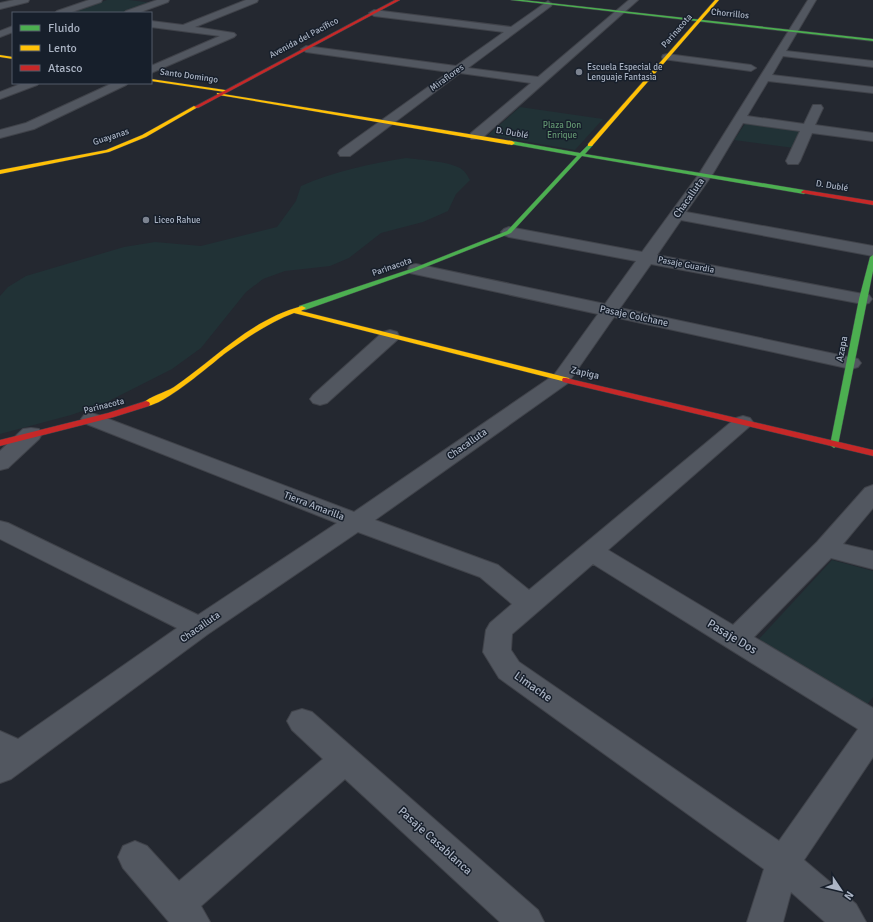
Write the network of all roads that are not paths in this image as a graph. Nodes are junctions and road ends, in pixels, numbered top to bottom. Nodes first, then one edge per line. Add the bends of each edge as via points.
1 (25, 0) edge
2 (98, 0) edge
3 (147, 0) edge
4 (254, 0) edge
5 (398, 0) edge
6 (513, 0) edge
7 (634, 0) edge
8 (717, 0) edge
9 (812, 0) edge
10 (163, 1) edge
11 (548, 4) junction
12 (0, 6) edge
13 (68, 12) edge
14 (132, 12) edge
15 (620, 12) junction
16 (374, 13) junction
17 (699, 21) junction
18 (0, 22) edge
19 (12, 24) edge
20 (152, 24) edge
21 (174, 27) junction
22 (12, 29) edge
23 (184, 29) junction
24 (513, 30) junction
25 (793, 31) junction
26 (0, 34) edge
27 (157, 34) dead end
28 (873, 40) edge
29 (306, 49) junction
30 (780, 53) junction
31 (667, 57) junction
32 (873, 64) edge
33 (751, 68) dead end
34 (152, 70) edge
35 (458, 70) junction
36 (765, 77) junction
37 (152, 80) edge
38 (540, 81) junction
39 (30, 84) edge
40 (120, 84) edge
41 (873, 90) edge
42 (222, 93) junction
43 (0, 96) edge
44 (817, 108) dead end
45 (739, 119) junction
46 (387, 122) junction
47 (809, 128) junction
48 (0, 134) edge
49 (476, 136) junction
50 (873, 137) edge
51 (345, 153) dead end
52 (582, 155) junction
53 (794, 161) dead end
54 (0, 172) edge
55 (705, 175) junction
56 (873, 203) edge
57 (676, 215) junction
58 (509, 232) junction
59 (873, 251) edge
60 (873, 257) edge
61 (646, 258) junction
62 (416, 269) junction
63 (863, 299) junction
64 (293, 311) junction
65 (609, 311) junction
66 (390, 336) junction
67 (851, 362) junction
68 (561, 379) junction
69 (320, 399) dead end
70 (91, 419) junction
71 (743, 422) junction
72 (31, 434) junction
73 (0, 443) edge
74 (834, 445) junction
75 (873, 454) edge
76 (0, 463) edge
77 (873, 493) edge
78 (356, 522) junction
79 (0, 529) edge
80 (826, 548) junction
81 (591, 551) junction
82 (873, 560) edge
83 (529, 604) junction
84 (199, 627) junction
85 (736, 639) junction
86 (302, 721) dead end
87 (873, 723) edge
88 (873, 732) edge
89 (6, 756) edge
90 (344, 760) junction
91 (135, 857) dead end
92 (783, 863) junction
93 (184, 914) edge
94 (526, 922) edge
95 (764, 922) edge
96 (848, 922) edge

1 - 12 street
2 - 13 street
3 - 10 street
4 - 23 street
5 - 16 street, Avenida del Pacífico
6 - 11 street, Chorrillos
7 - 15 street
8 - 17 street, Parinacota
9 - 25 street, Chacalluta
10 - 14 street
11 - 15 street, Chorrillos
11 - 24 street, Miraflores
15 - 17 street, Chorrillos
15 - 38 street
16 - 24 street
16 - 29 street, Avenida del Pacífico
17 - 25 street, Chorrillos
17 - 31 street, Parinacota
18 - 19 street
20 - 21 street
21 - 23 street
21 - 27 street
22 - 26 street
23 - 34 street via 231,35
24 - 35 street, Miraflores
25 - 28 street, Chorrillos
25 - 30 street, Chacalluta
29 - 35 street
29 - 42 street, Avenida del Pacífico
30 - 32 street
30 - 36 street, Chacalluta
31 - 33 street
31 - 52 street, Parinacota
35 - 38 street
35 - 46 street, Miraflores
36 - 41 street
36 - 45 street, Chacalluta
37 - 42 street, Santo Domingo
38 - 49 street
39 - 43 street
40 - 48 street via 30,126
42 - 46 street, D. Dublé
42 - 54 street, Guayanas via 144,136 107,151
44 - 47 street
45 - 47 street
45 - 55 street, Chacalluta
46 - 49 street, D. Dublé
46 - 51 street, Miraflores
47 - 50 street
47 - 53 street
49 - 52 street, D. Dublé
52 - 55 street, D. Dublé
52 - 58 street, Parinacota
55 - 56 street, D. Dublé
55 - 57 street, Chacalluta
57 - 59 street
57 - 61 street, Chacalluta
58 - 61 street, Pasaje Guardia
58 - 62 street, Parinacota
60 - 63 street, Azapa
61 - 63 street, Pasaje Guardia
61 - 65 street, Chacalluta
62 - 64 street, Parinacota
62 - 65 street, Pasaje Colchane
63 - 67 street, Azapa
64 - 66 street, Zapiga
64 - 70 street, Parinacota via 272,319 225,350 176,390 129,410
65 - 67 street, Pasaje Colchane
65 - 68 street, Chacalluta
66 - 68 street, Zapiga
66 - 69 street
67 - 74 street, Azapa
68 - 71 street, Zapiga
68 - 78 street, Chacalluta
70 - 72 street, Parinacota
70 - 78 street, Tierra Amarilla
71 - 74 street, Zapiga
71 - 81 street, Limache
72 - 73 street, Parinacota
72 - 76 street
74 - 75 street, Zapiga
77 - 80 street
78 - 83 street, Tierra Amarilla via 489,571
78 - 84 street, Chacalluta
79 - 84 street
80 - 82 street
80 - 85 street
81 - 83 street, Limache
81 - 85 street, Pasaje Dos
83 - 92 street, Limache via 499,630 498,652 508,670
84 - 89 street, Chacalluta
85 - 87 street, Pasaje Dos
86 - 90 street, Pasaje Casablanca
88 - 92 street
90 - 93 street
90 - 94 street, Pasaje Casablanca
91 - 93 street
92 - 95 street
92 - 96 street, Limache

